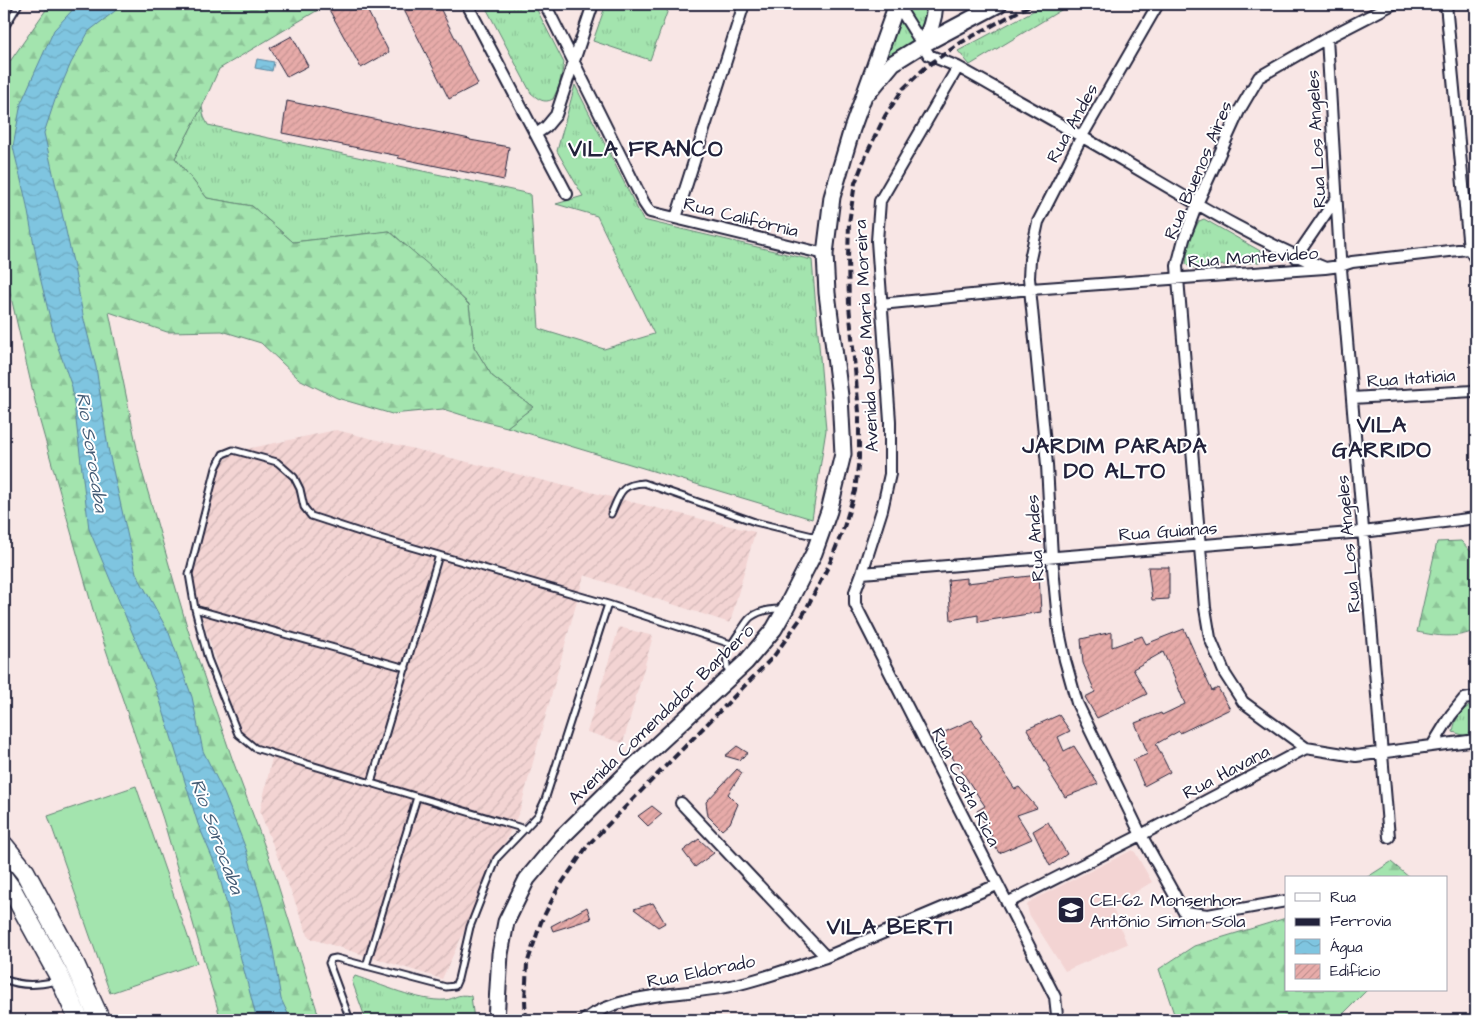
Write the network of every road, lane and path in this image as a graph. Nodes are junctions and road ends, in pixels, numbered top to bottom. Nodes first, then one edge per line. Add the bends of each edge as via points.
1 (19, 4) edge
2 (467, 4) edge
3 (545, 4) edge
4 (593, 4) edge
5 (744, 4) edge
6 (897, 4) edge
7 (935, 4) edge
8 (999, 4) edge
9 (1158, 4) edge
10 (1393, 4) edge
11 (1446, 4) edge
12 (4, 29) edge
13 (1327, 38) junction
14 (922, 45) junction
15 (574, 60) junction
16 (958, 67) junction
17 (862, 101) junction
18 (536, 134) junction
19 (1082, 136) junction
20 (567, 194) dead end
21 (1335, 200) junction
22 (1197, 204) junction
23 (676, 218) junction
24 (1473, 248) edge
25 (825, 254) junction
26 (1296, 257) junction
27 (1476, 260) edge
28 (1340, 266) junction
29 (1325, 268) junction
30 (1177, 278) junction
31 (1031, 289) junction
32 (881, 304) junction
33 (1473, 391) dead end
34 (1352, 398) junction
35 (611, 514) dead end
36 (1476, 518) edge
37 (1363, 532) junction
38 (820, 538) junction
39 (1199, 545) junction
40 (439, 555) junction
41 (1052, 557) junction
42 (862, 573) junction
43 (608, 604) junction
44 (786, 608) junction
45 (195, 609) junction
46 (731, 644) junction
47 (406, 668) junction
48 (730, 676) junction
49 (1476, 697) edge
50 (1476, 740) edge
51 (1432, 746) junction
52 (1306, 748) junction
53 (1382, 753) junction
54 (371, 783) junction
55 (417, 797) junction
56 (681, 803) dead end
57 (525, 829) junction
58 (1141, 835) junction
59 (1389, 837) dead end
60 (4, 846) edge
61 (4, 879) edge
62 (997, 885) junction
63 (1285, 901) edge
64 (1007, 903) junction
65 (826, 957) junction
66 (366, 966) junction
67 (4, 979) edge
68 (61, 980) junction
69 (1056, 1018) edge
70 (79, 1020) edge
71 (100, 1020) edge
72 (350, 1020) edge
73 (496, 1020) edge
74 (584, 1020) edge

1 - 12 lane
2 - 18 street
3 - 15 street
4 - 15 street
5 - 23 street
6 - 14 street
6 - 17 main road, Avenida Comendador Barbero
7 - 14 main road via 930,32
8 - 14 main road
9 - 19 street, Rua Andes
10 - 13 street
11 - 24 street
13 - 21 street, Rua Los Angeles
13 - 22 street, Rua Buenos Aires via 1259,77 1239,111
14 - 16 street via 929,55
14 - 17 main road, Avenida Comendador Barbero via 893,63
15 - 18 street via 556,115
15 - 23 street, Rua Califórnia via 644,203 650,212
16 - 19 street
16 - 32 street, Avenida José Maria Moreira via 880,201 877,241
17 - 25 main road, Avenida Comendador Barbero via 832,197
18 - 20 street
19 - 22 street
19 - 31 street, Rua Andes via 1038,222 1030,259
21 - 26 street
21 - 28 street, Rua Los Angeles
22 - 26 street
22 - 30 street, Rua Buenos Aires via 1184,238
23 - 25 street, Rua Califórnia
24 - 27 street
24 - 28 street, Rua Montevideo
25 - 38 main road, Avenida Comendador Barbero via 843,454
26 - 29 street
28 - 29 street, Rua Montevideo
28 - 34 street, Rua Los Angeles
29 - 30 street, Rua Montevideo
30 - 31 street, Rua Montevideo
30 - 39 street, Rua Buenos Aires
31 - 32 street, Rua Montevideo
31 - 41 street, Rua Andes
32 - 42 street, Avenida José Maria Moreira via 890,421 890,474
33 - 34 street, Rua Itatiaia
34 - 37 street, Rua Los Angeles
35 - 38 lane via 622,488 644,483 755,522
36 - 37 street, Rua Guianas
37 - 39 street, Rua Guianas
37 - 53 street, Rua Los Angeles
38 - 44 main road, Avenida Comendador Barbero
39 - 41 street, Rua Guianas
39 - 52 street, Rua Buenos Aires via 1210,638 1225,674 1243,702
40 - 43 lane
40 - 45 lane via 311,516 304,507 294,477 277,462 233,450 223,454 216,468 189,574
40 - 47 lane
41 - 42 street, Rua Guianas
41 - 58 street, Rua Andes via 1061,638 1077,702
42 - 62 street, Rua Costa Rica via 855,592 855,604
43 - 46 lane
43 - 57 lane via 545,800 538,815
44 - 46 lane via 770,609 751,617
44 - 48 main road, Avenida Comendador Barbero via 774,629
45 - 47 lane
45 - 54 lane via 208,659 238,734 255,748
46 - 48 lane via 726,658
47 - 54 lane
48 - 73 main road, Avenida Comendador Barbero via 563,836 528,880 506,922 500,954
49 - 51 street via 1464,699
50 - 51 street
51 - 53 street
52 - 53 street via 1356,756
52 - 58 street, Rua Havana
53 - 59 street, Rua Los Angeles
54 - 55 lane
55 - 57 lane
55 - 66 lane
56 - 65 street
57 - 66 lane via 497,858 470,927 454,986 446,987
58 - 63 street, Rua Andes via 1184,912 1208,915
58 - 64 street, Rua Havana
60 - 71 highway via 25,872 75,965
61 - 68 highway
62 - 64 street, Rua Costa Rica
62 - 65 street, Rua Eldorado
64 - 69 street, Rua Costa Rica via 1055,997
65 - 74 street, Rua Eldorado via 731,986 625,1001
66 - 72 lane via 336,958 329,963
67 - 68 lane via 24,985
68 - 70 highway

